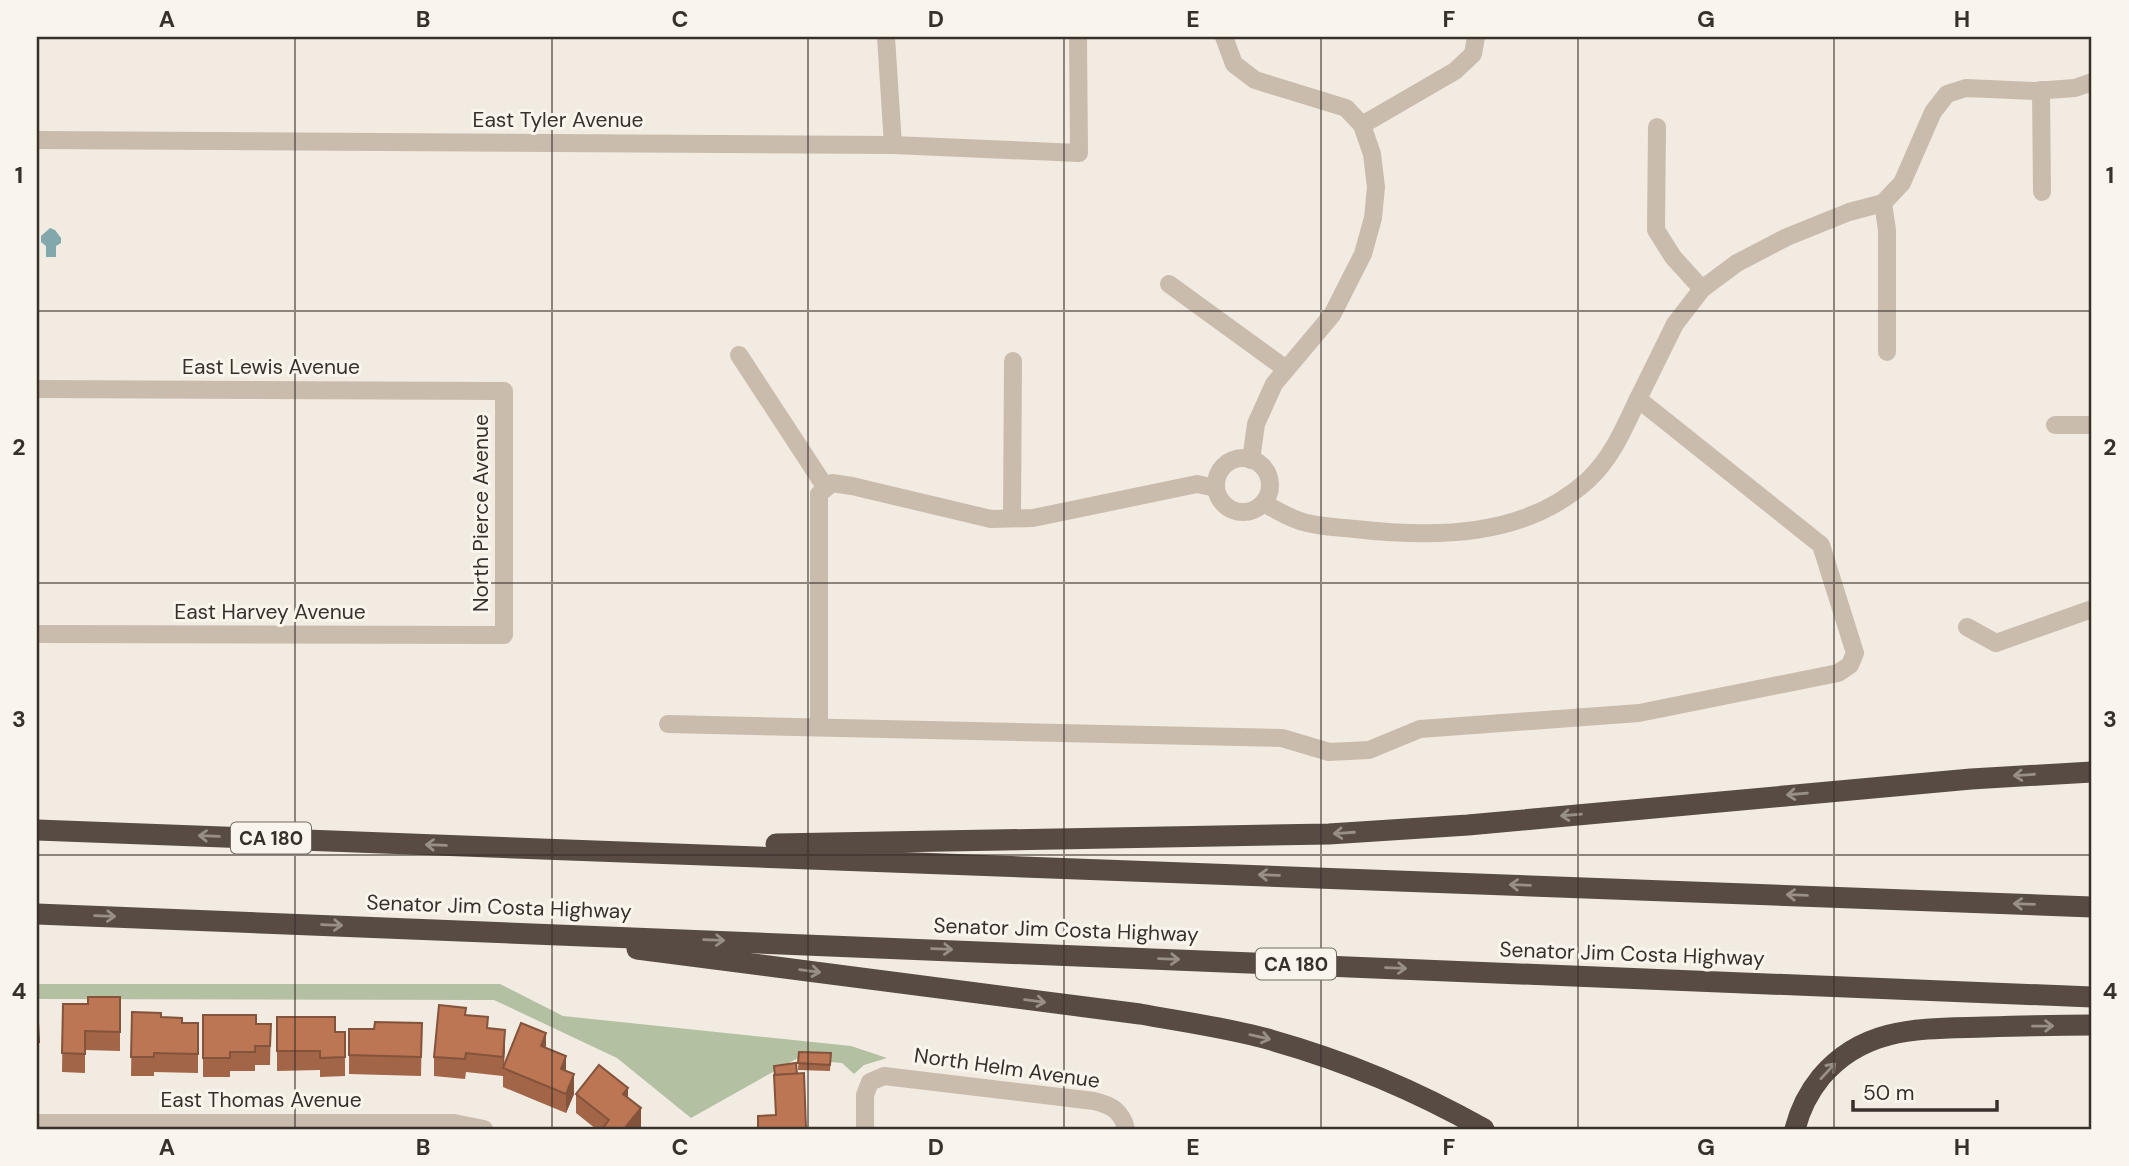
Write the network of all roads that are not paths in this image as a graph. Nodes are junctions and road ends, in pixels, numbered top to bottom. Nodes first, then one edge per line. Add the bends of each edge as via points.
1 (886, 37) edge
2 (1078, 37) edge
3 (1224, 37) edge
4 (1476, 37) edge
5 (2092, 82) edge
6 (2041, 90) junction
7 (1362, 125) junction
8 (1657, 127) dead end
9 (37, 140) edge
10 (893, 145) junction
11 (2042, 192) dead end
12 (1883, 202) junction
13 (1169, 284) dead end
14 (1702, 289) junction
15 (1886, 352) dead end
16 (739, 355) dead end
17 (1013, 360) dead end
18 (1286, 369) junction
19 (37, 389) edge
20 (504, 391) joint
21 (1639, 399) junction
22 (2055, 425) dead end
23 (2092, 425) edge
24 (1251, 460) junction
25 (826, 488) junction
26 (1216, 488) junction
27 (1263, 503) junction
28 (1012, 518) junction
29 (2092, 609) edge
30 (1967, 627) dead end
31 (37, 634) edge
32 (504, 635) joint
33 (668, 724) dead end
34 (819, 727) junction
35 (2092, 772) edge
36 (37, 830) edge
37 (504, 847) junction
38 (2092, 907) edge
39 (37, 914) edge
40 (499, 931) junction
41 (2092, 997) edge
42 (2092, 1024) edge
43 (37, 1123) edge
44 (484, 1129) edge
45 (865, 1129) edge
46 (1126, 1129) edge
47 (1484, 1129) edge
48 (1795, 1129) edge

1 - 10 street
2 - 10 street, East Tyler Avenue via 1079,153
3 - 7 street via 1234,64 1255,80 1346,107
4 - 7 street via 1473,54 1455,71
5 - 6 street
6 - 11 street
6 - 12 street via 1966,88 1947,94 1933,112 1902,183
7 - 18 street via 1376,187 1363,254 1332,315
8 - 14 street via 1657,230 1673,257
9 - 10 street, East Tyler Avenue
12 - 14 street via 1787,237 1737,263
12 - 15 street
13 - 18 street
14 - 21 street via 1675,324
16 - 25 street
17 - 28 street
18 - 24 street via 1256,424
19 - 20 street, East Lewis Avenue
20 - 32 street, North Pierce Avenue
21 - 27 street via 1610,456 1534,516 1467,532 1399,534 1306,523
21 - 34 street via 1821,545 1855,653 1850,665 1838,673 1639,713 1420,729 1369,750 1329,752 1282,738
22 - 23 street
24 - 26 street via 1226,464
24 - 27 street via 1269,478
25 - 28 street via 832,483 852,486 991,519
25 - 34 street via 819,494
26 - 27 street via 1223,504 1238,512
26 - 28 street via 1197,484
29 - 30 street via 1996,643
31 - 32 street, East Harvey Avenue
33 - 34 street
35 -> 37 highway via 1329,834
37 -> 36 highway, CA 180
38 -> 37 highway, CA 180
39 -> 40 highway, Senator Jim Costa Highway / CA 180
40 -> 41 highway, Senator Jim Costa Highway / CA 180
40 -> 47 highway via 1206,1026 1270,1039 1332,1059
48 -> 42 highway via 1805,1099 1831,1065 1868,1041 1919,1029
43 - 44 street, East Thomas Avenue via 454,1123
45 - 46 street, North Helm Avenue via 865,1095 870,1082 884,1076 1094,1101 1116,1110

